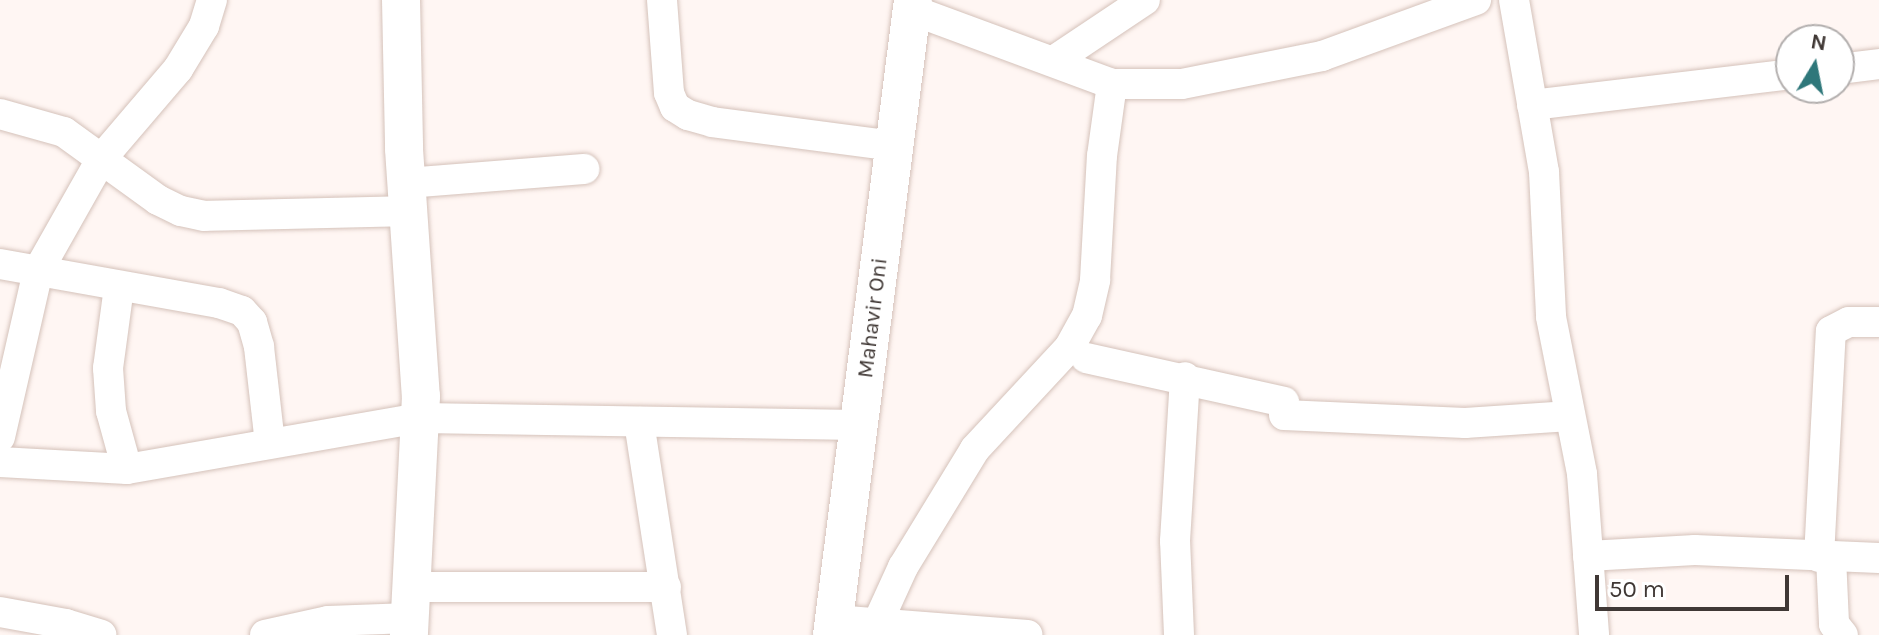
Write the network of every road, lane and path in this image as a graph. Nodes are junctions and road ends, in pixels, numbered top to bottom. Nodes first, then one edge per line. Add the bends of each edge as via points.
1 (212, 0) edge
2 (401, 0) edge
3 (662, 0) edge
4 (1145, 0) edge
5 (1476, 0) edge
6 (1514, 0) edge
7 (913, 5) edge
8 (1055, 60) junction
9 (1879, 64) edge
10 (1855, 67) edge
11 (1775, 76) edge
12 (1112, 84) junction
13 (1532, 105) junction
14 (0, 114) edge
15 (895, 146) junction
16 (102, 158) junction
17 (584, 169) dead end
18 (407, 197) junction
19 (0, 264) edge
20 (38, 271) junction
21 (119, 287) junction
22 (1879, 322) edge
23 (1086, 358) dead end
24 (1185, 377) junction
25 (1570, 416) junction
26 (420, 418) junction
27 (639, 422) junction
28 (859, 425) junction
29 (0, 437) edge
30 (270, 443) junction
31 (0, 462) edge
32 (127, 469) junction
33 (1588, 556) junction
34 (1825, 557) junction
35 (1879, 558) edge
36 (666, 587) junction
37 (0, 612) edge
38 (410, 613) edge
39 (877, 624) junction
40 (833, 628) edge
41 (101, 635) edge
42 (265, 635) edge
43 (672, 635) edge
44 (1027, 635) edge
45 (1179, 635) edge
46 (1594, 635) edge
47 (1843, 635) edge

1 - 16 street via 204,26 178,69
2 - 18 street
3 - 15 street via 669,93 675,107 712,122
4 - 8 street
5 - 12 street via 1322,56 1182,84
6 - 13 street
7 - 8 street
7 - 15 street, Mahavir Oni
8 - 12 street
9 - 10 street
11 - 13 street
12 - 39 street via 1095,280 1087,316 1069,348 975,449 903,567
13 - 25 street via 1544,172 1551,317
14 - 16 street via 64,132
15 - 28 street, Mahavir Oni
16 - 18 street via 158,200 204,216
16 - 20 street
17 - 18 street
18 - 26 street
19 - 20 street
20 - 21 street
20 - 29 street
21 - 30 street via 242,311 252,322 259,347
21 - 32 street via 108,368 111,411
22 - 34 street via 1849,322 1831,331
23 - 24 street
24 - 25 street via 1284,408 1465,423
24 - 45 street via 1175,532
25 - 33 street via 1582,474
26 - 27 street
26 - 30 street
26 - 38 street
27 - 28 street
27 - 36 street
28 - 40 street, Mahavir Oni
30 - 32 street
31 - 32 street
33 - 34 street via 1695,550
33 - 46 street
34 - 35 street
34 - 47 street via 1834,624
36 - 38 street
36 - 43 street
37 - 41 street
38 - 42 street via 328,621
39 - 40 street
39 - 44 street

